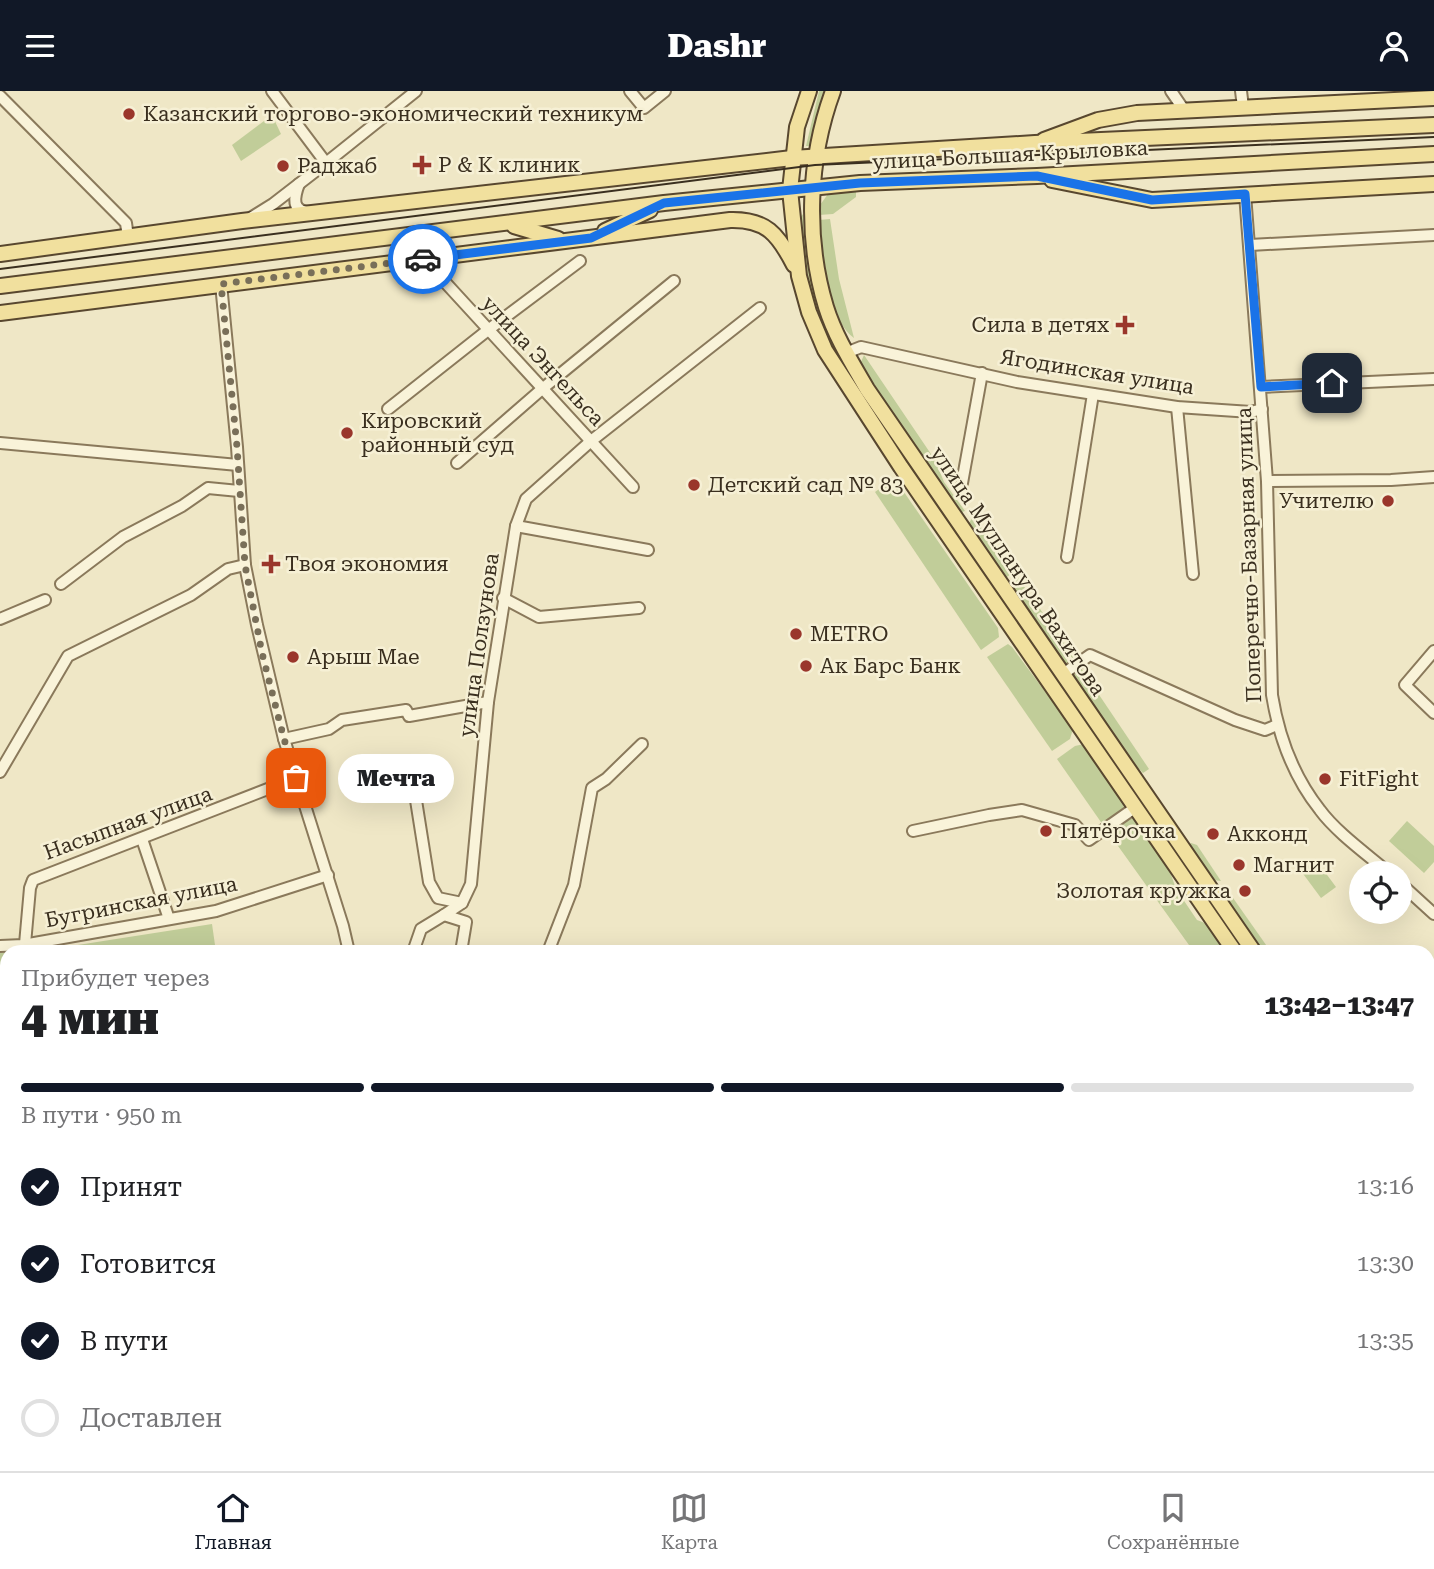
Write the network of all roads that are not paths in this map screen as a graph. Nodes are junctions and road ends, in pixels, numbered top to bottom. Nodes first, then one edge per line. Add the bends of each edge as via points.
1 (272, 91) edge
2 (416, 91) edge
3 (630, 91) edge
4 (665, 91) edge
5 (809, 91) edge
6 (833, 91) edge
7 (1171, 91) edge
8 (1241, 91) edge
9 (0, 96) edge
10 (1432, 96) edge
11 (1243, 107) junction
12 (1184, 110) junction
13 (1434, 125) edge
14 (1035, 143) junction
15 (1434, 154) edge
16 (815, 156) junction
17 (792, 158) junction
18 (326, 163) junction
19 (1037, 176) junction
20 (299, 184) junction
21 (1434, 184) edge
22 (813, 188) junction
23 (790, 190) junction
24 (1245, 194) junction
25 (664, 203) junction
26 (327, 211) junction
27 (242, 221) junction
28 (506, 224) junction
29 (1434, 235) edge
30 (128, 237) junction
31 (591, 238) junction
32 (566, 241) junction
33 (1250, 245) junction
34 (0, 254) edge
35 (428, 258) junction
36 (580, 261) dead end
37 (799, 276) junction
38 (674, 281) dead end
39 (221, 284) junction
40 (0, 286) edge
41 (760, 309) dead end
42 (0, 313) edge
43 (488, 330) junction
44 (846, 353) junction
45 (982, 373) junction
46 (1434, 379) edge
47 (1261, 387) junction
48 (542, 389) junction
49 (1093, 394) junction
50 (1177, 407) junction
51 (388, 409) dead end
52 (1262, 409) junction
53 (591, 441) junction
54 (0, 443) edge
55 (457, 463) dead end
56 (238, 465) junction
57 (1434, 477) edge
58 (1266, 481) junction
59 (962, 483) dead end
60 (633, 487) dead end
61 (239, 491) junction
62 (516, 526) junction
63 (648, 550) dead end
64 (1067, 557) dead end
65 (245, 565) junction
66 (1193, 574) dead end
67 (61, 585) dead end
68 (503, 598) junction
69 (45, 600) dead end
70 (639, 608) dead end
71 (0, 619) edge
72 (1434, 651) edge
73 (1063, 674) junction
74 (488, 702) junction
75 (1434, 713) edge
76 (1277, 725) junction
77 (284, 739) junction
78 (642, 744) dead end
79 (0, 772) edge
80 (296, 778) junction
81 (415, 794) dead end
82 (1136, 807) junction
83 (914, 831) dead end
84 (142, 839) junction
85 (1375, 861) edge
86 (328, 875) junction
87 (1412, 894) edge
88 (462, 903) junction
89 (1434, 914) edge
90 (443, 915) junction
91 (169, 919) junction
92 (25, 944) junction
93 (12, 945) edge
94 (347, 945) edge
95 (415, 945) edge
96 (462, 945) edge
97 (551, 945) edge
98 (1231, 945) edge
99 (1249, 945) edge

1 - 18 street
2 - 18 street
3 - 4 street via 644,108
5 - 17 main road, улица Мулланура Вахитова
6 - 16 main road, улица Мулланура Вахитова
7 - 12 street
8 - 11 street
9 - 30 street via 126,223
10 - 11 main road
11 - 12 main road
12 - 14 main road via 1111,117
13 - 14 main road, улица Большая Крыловка
14 - 16 main road, улица Большая Крыловка
15 - 19 main road, улица Большая Крыловка
16 - 17 main road, улица Большая Крыловка
16 - 22 main road, улица Мулланура Вахитова
17 - 23 main road, улица Мулланура Вахитова
17 - 26 main road, улица Большая Крыловка
18 - 20 street
19 - 22 main road, улица Большая Крыловка
19 - 24 main road via 1152,200
20 - 26 street via 295,198 299,209
20 - 27 street
21 - 24 main road
22 - 23 main road, улица Большая Крыловка
22 - 44 main road, улица Мулланура Вахитова via 820,278
23 - 25 main road, улица Большая Крыловка
23 - 37 main road, улица Мулланура Вахитова
24 - 33 street, Поперечно-Базарная улица
25 - 28 main road, улица Большая Крыловка
25 - 31 main road
26 - 27 main road, улица Большая Крыловка
27 - 30 main road, улица Большая Крыловка
28 - 32 main road
28 - 40 main road, улица Большая Крыловка
29 - 33 street
30 - 34 main road, улица Большая Крыловка
31 - 32 main road
31 - 37 main road via 748,219 779,239
32 - 35 main road
33 - 47 street, Поперечно-Базарная улица
35 - 39 main road
35 - 43 street, улица Энгельса
36 - 43 street
37 - 82 main road, улица Мулланура Вахитова via 831,362
38 - 48 street
39 - 42 main road
39 - 56 street
41 - 53 street, улица Ползунова
43 - 48 street, улица Энгельса
43 - 51 street
44 - 45 street, Ягодинская улица via 861,347
44 - 73 main road, улица Мулланура Вахитова
45 - 49 street, Ягодинская улица
45 - 59 street
46 - 47 street
47 - 52 street, Поперечно-Базарная улица
48 - 53 street, улица Энгельса
48 - 55 street
49 - 50 street, Ягодинская улица
49 - 64 street
50 - 52 street, Ягодинская улица
50 - 66 street
52 - 58 street, Поперечно-Базарная улица
53 - 60 street, улица Энгельса
53 - 62 street, улица Ползунова via 526,499
54 - 56 street
56 - 61 street
57 - 58 street
58 - 76 street, Поперечно-Базарная улица via 1272,695
61 - 65 street
61 - 67 street via 208,488 122,537
62 - 63 street
62 - 68 street, улица Ползунова
65 - 77 street
65 - 79 street via 228,569 191,595 68,656
68 - 70 street via 539,617
68 - 74 street, улица Ползунова
69 - 71 street
72 - 75 street via 1405,685
73 - 76 street via 1090,655 1235,720 1265,730
73 - 99 main road, улица Мулланура Вахитова
74 - 77 street via 410,716 406,710 342,720 328,729
74 - 88 street, улица Ползунова via 471,884
76 - 85 street, Поперечно-Базарная улица via 1299,780 1321,813
77 - 80 street
78 - 97 street via 592,788 574,885
80 - 84 street, Насыпная улица
80 - 86 street
81 - 88 street via 429,882 438,898
82 - 83 street via 1089,840 1075,825 1022,810
82 - 98 main road, улица Мулланура Вахитова
84 - 91 street
84 - 92 street, Насыпная улица via 33,880
86 - 91 street, Бугринская улица via 216,911
86 - 94 street
87 - 89 street
88 - 90 street
90 - 95 street via 421,929
90 - 96 street via 466,922
91 - 92 street, Бугринская улица
92 - 93 street, Бугринская улица

